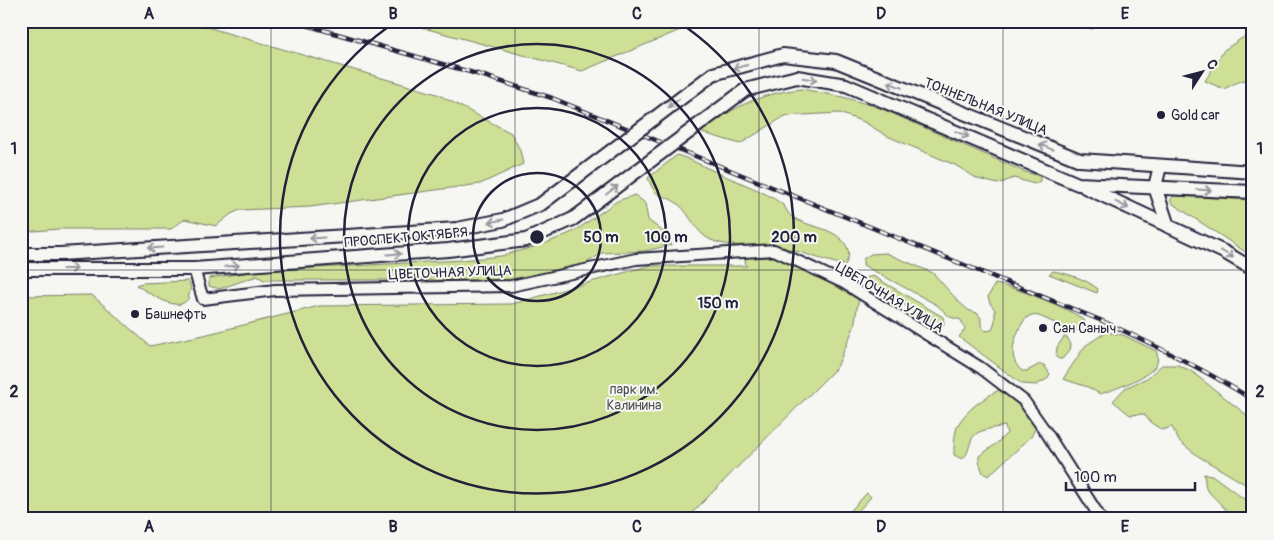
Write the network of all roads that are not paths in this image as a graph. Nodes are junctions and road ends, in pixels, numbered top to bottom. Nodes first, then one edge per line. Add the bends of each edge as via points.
1 (713, 74) joint
2 (1160, 166) junction
3 (1253, 172) edge
4 (1078, 184) junction
5 (1156, 187) junction
6 (1253, 192) edge
7 (1168, 226) junction
8 (21, 254) edge
9 (21, 269) edge
10 (194, 269) junction
11 (1253, 269) edge
12 (1101, 519) edge

2 -> 1 main road, ТОННЕЛЬНАЯ УЛИЦА via 1080,160 836,61 783,55
1 -> 8 main road, ПРОСПЕКТ ОКТЯБРЯ, bridge via 541,204 503,220 457,229
2 - 3 main road, ТОННЕЛЬНАЯ УЛИЦА
2 - 5 main road
4 - 5 main road
4 -> 7 main road
10 -> 4 main road, ПРОСПЕКТ ОКТЯБРЯ, bridge via 458,249 526,240 573,220 745,90 797,77 846,85
5 -> 6 main road
5 - 7 main road
7 -> 11 main road
9 -> 10 main road, ПРОСПЕКТ ОКТЯБРЯ
10 - 12 street, ЦВЕТОЧНАЯ УЛИЦА via 203,299 275,290 511,286 636,259 774,250 844,283 981,368 1024,401

